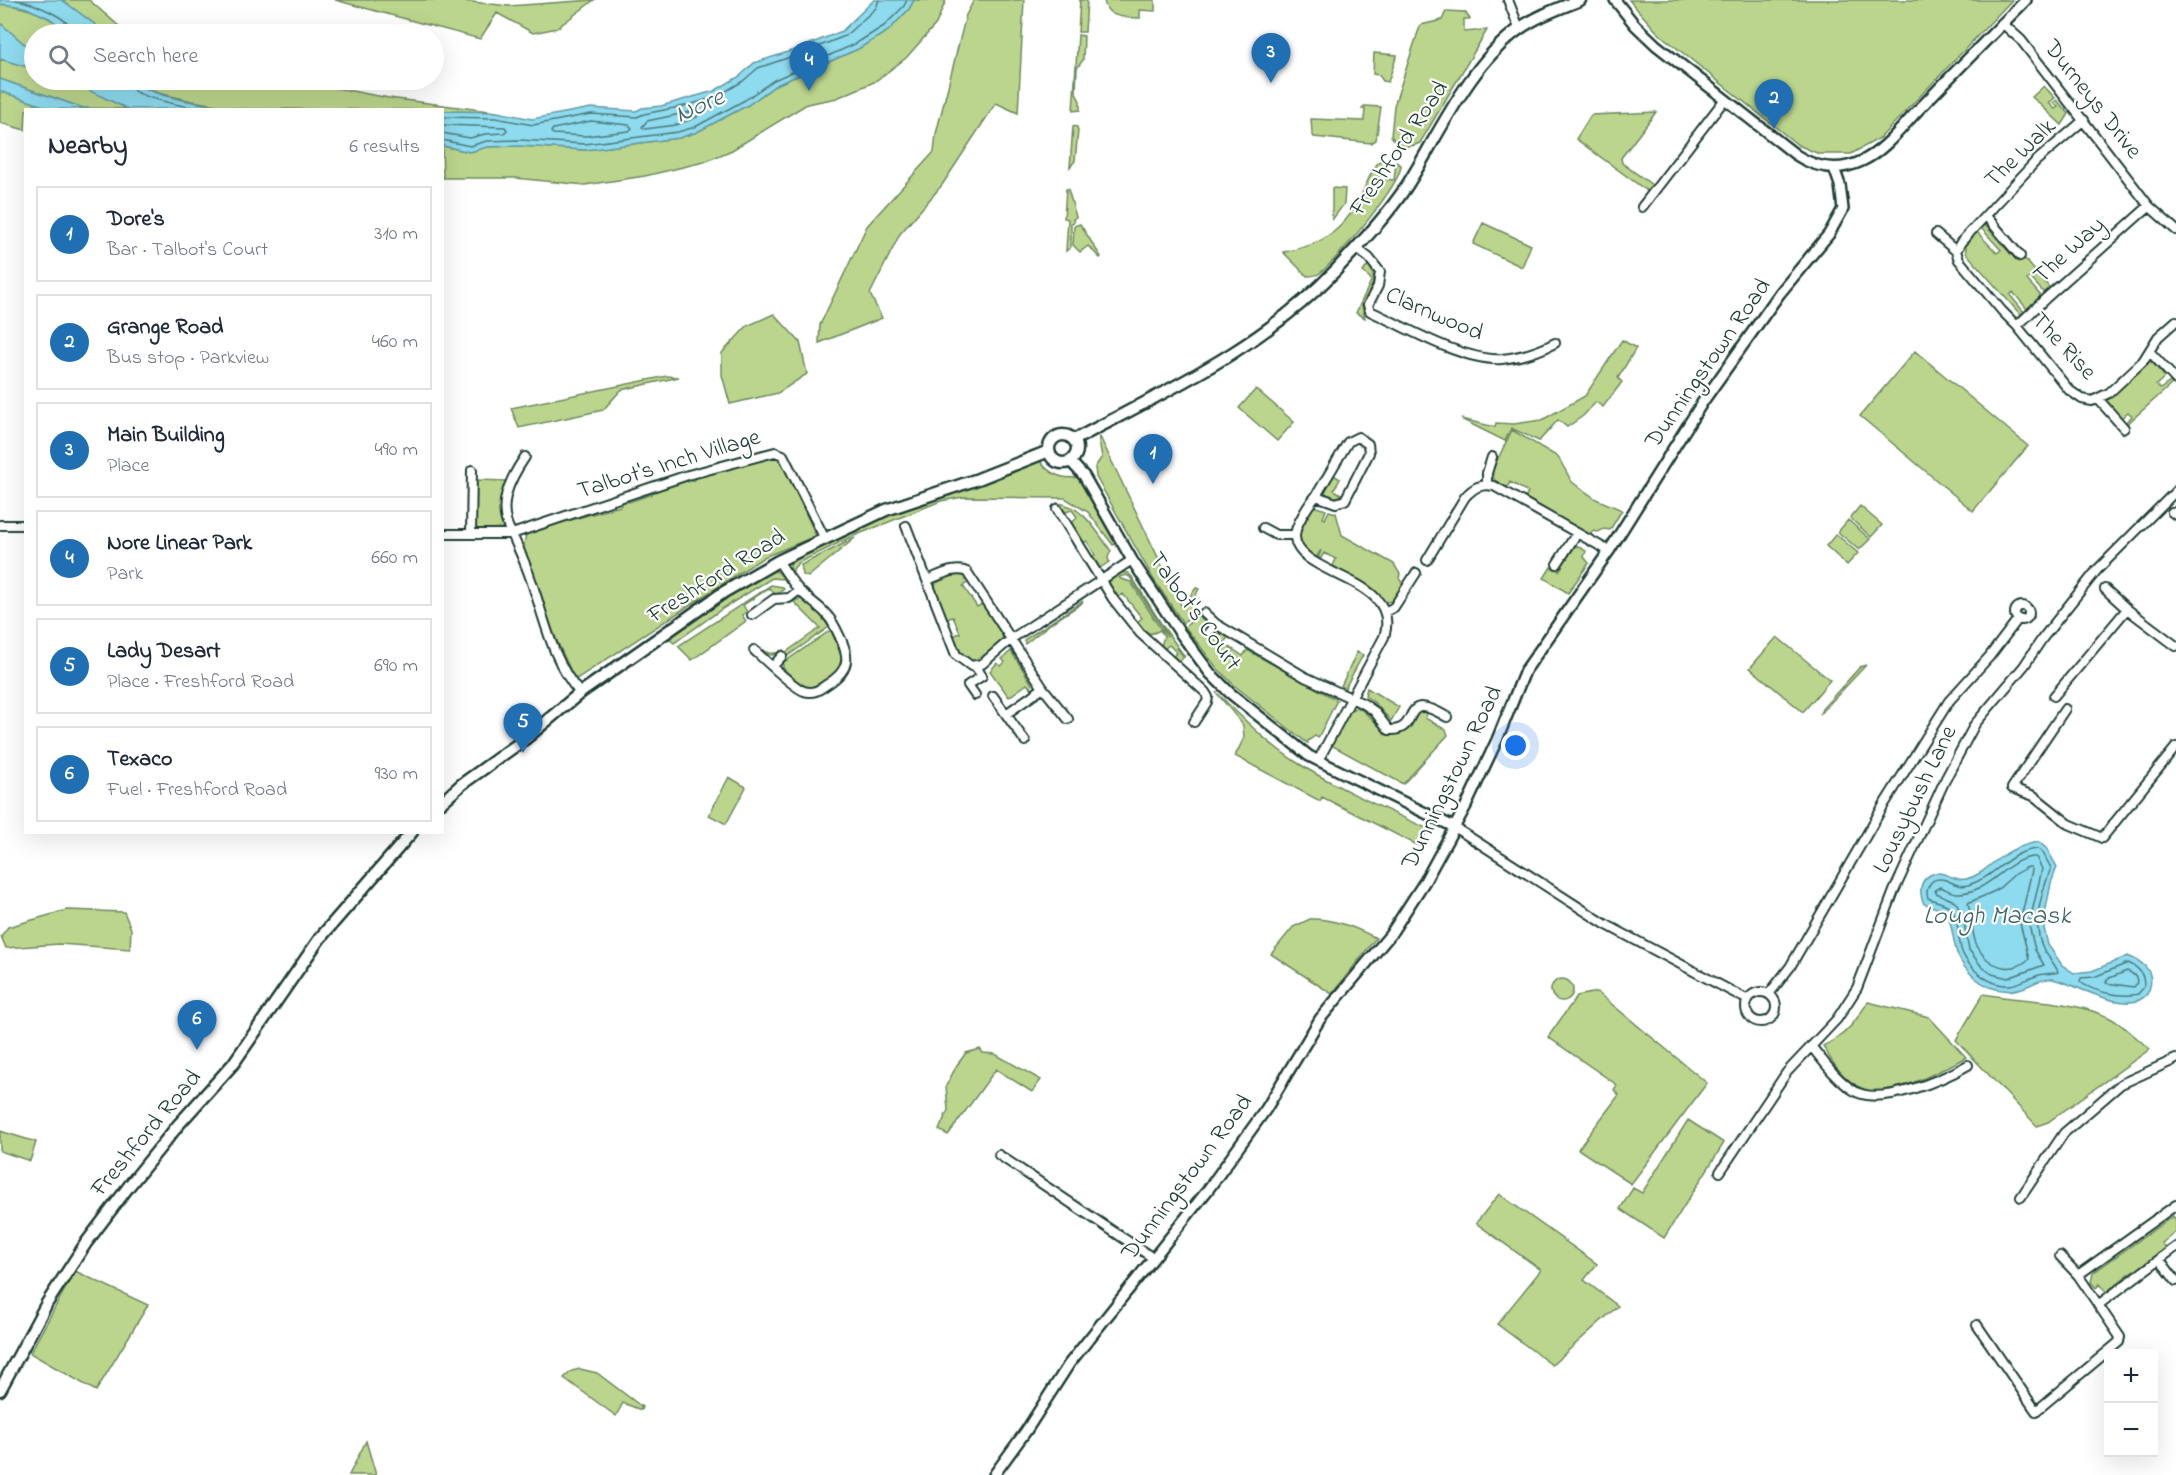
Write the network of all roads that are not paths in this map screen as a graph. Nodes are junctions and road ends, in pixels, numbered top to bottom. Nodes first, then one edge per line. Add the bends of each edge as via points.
1 (1508, 0) edge
2 (1580, 0) edge
3 (1615, 0) edge
4 (2025, 0) edge
5 (2002, 23) junction
6 (1519, 28) junction
7 (1725, 99) junction
8 (2084, 120) junction
9 (1834, 168) junction
10 (2148, 204) junction
11 (1642, 207) dead end
12 (1986, 216) junction
13 (2175, 228) edge
14 (1936, 234) dead end
15 (1356, 248) junction
16 (1956, 251) junction
17 (2020, 256) dead end
18 (2176, 321) edge
19 (2017, 326) junction
20 (1555, 343) dead end
21 (2150, 351) junction
22 (2176, 380) edge
23 (2099, 400) junction
24 (2124, 428) dead end
25 (1074, 440) junction
26 (1049, 451) junction
27 (525, 457) dead end
28 (1492, 457) dead end
29 (1070, 461) junction
30 (472, 470) dead end
31 (1487, 484) junction
32 (2176, 491) edge
33 (1316, 496) junction
34 (1057, 509) dead end
35 (0, 525) edge
36 (24, 525) edge
37 (906, 526) dead end
38 (1263, 528) dead end
39 (1576, 533) junction
40 (444, 534) edge
41 (471, 534) junction
42 (512, 534) junction
43 (1294, 535) junction
44 (824, 537) junction
45 (1609, 551) junction
46 (1132, 560) junction
47 (1427, 560) dead end
48 (778, 561) junction
49 (1557, 564) dead end
50 (1411, 576) dead end
51 (927, 580) junction
52 (1100, 580) junction
53 (2105, 589) dead end
54 (799, 591) junction
55 (2127, 609) junction
56 (1385, 612) junction
57 (1204, 613) dead end
58 (752, 615) dead end
59 (2018, 619) dead end
60 (1216, 624) junction
61 (1210, 631) dead end
62 (1011, 639) junction
63 (2176, 646) edge
64 (754, 650) dead end
65 (782, 656) dead end
66 (773, 666) junction
67 (975, 666) junction
68 (1043, 688) junction
69 (580, 693) junction
70 (975, 695) dead end
71 (993, 696) dead end
72 (2054, 696) dead end
73 (1352, 699) junction
74 (2065, 709) dead end
75 (1006, 714) junction
76 (1448, 717) dead end
77 (1068, 719) dead end
78 (1194, 722) dead end
79 (1025, 741) dead end
80 (2176, 747) edge
81 (1318, 761) junction
82 (444, 800) edge
83 (1454, 827) junction
84 (410, 834) edge
85 (1770, 994) junction
86 (1748, 1000) junction
87 (1811, 1046) junction
88 (2176, 1059) edge
89 (1968, 1065) dead end
90 (999, 1155) dead end
91 (1720, 1172) dead end
92 (2021, 1197) dead end
93 (2176, 1205) edge
94 (2176, 1247) edge
95 (2060, 1256) dead end
96 (1153, 1258) junction
97 (2160, 1260) junction
98 (2078, 1275) junction
99 (2176, 1281) edge
100 (2098, 1305) junction
101 (1977, 1325) dead end
102 (0, 1390) edge
103 (994, 1475) edge

1 - 6 street
2 - 6 main road, Freshford Road
3 - 7 street via 1656,45
4 - 5 street
5 - 8 street, Durneys Drive via 2021,40
5 - 9 street via 1892,140 1862,161
6 - 15 main road, Freshford Road via 1484,63 1406,187
7 - 9 street via 1808,163
7 - 11 street
8 - 10 street, Durneys Drive
8 - 12 street, The Walk via 2014,182
9 - 45 street, Dunningstown Road via 1843,209 1834,225 1702,403
10 - 13 street, Durneys Drive
10 - 19 street, The Way
12 - 16 street, The Walk
12 - 17 street, The Walk
14 - 16 street, The Rise
15 - 20 street, Clarnwood via 1380,272 1368,305 1370,311 1478,357 1500,359 1535,353
15 - 25 main road, Freshford Road via 1291,311 1243,347
16 - 19 street, The Rise via 1959,260
18 - 21 street
19 - 23 street, The Rise via 2069,390 2082,399
21 - 22 street
21 - 23 street
23 - 24 street
25 - 26 main road, Freshford Road via 1059,435 1051,441
25 - 29 main road via 1076,453
26 - 29 main road via 1057,462
26 - 44 main road, Freshford Road via 896,506
27 - 42 street via 510,481 504,504
28 - 31 street
29 - 46 street, Talbot's Court via 1084,476
30 - 41 street
31 - 39 street
31 - 47 street via 1472,489 1465,497
32 - 87 street, Lousybush Lane via 2097,570 1975,724 1894,891 1857,988 1837,1019
33 - 33 street via 1335,503 1345,500 1369,453 1368,444 1358,437 1348,442
33 - 43 street via 1306,507
34 - 52 street
35 - 36 street
37 - 51 street
38 - 43 street via 1276,535
39 - 45 street
39 - 49 street
40 - 41 street, Talbot's Inch Village
41 - 42 street, Talbot's Inch Village
42 - 44 street, Talbot's Inch Village via 688,475 775,452 783,455
42 - 69 street via 568,680
43 - 56 street via 1309,559 1376,598
44 - 48 main road, Freshford Road
45 - 83 street, Dunningstown Road via 1525,671 1497,740
46 - 52 street
46 - 81 street, Talbot's Court via 1210,673 1270,727
48 - 54 street
48 - 69 main road, Freshford Road via 724,592
50 - 56 street via 1394,607
51 - 62 street via 960,569 967,572
51 - 67 street via 956,655
52 - 62 street
52 - 78 street via 1140,633 1205,692 1207,702
53 - 55 street
54 - 58 street via 789,598 774,599
54 - 66 street via 821,607 835,626 846,660 845,670 818,690 808,692
55 - 63 street
55 - 72 street
56 - 73 street via 1384,637
57 - 60 street, Talbot's Court
59 - 85 street via 1949,701
60 - 61 street, Talbot's Court
60 - 73 street, Talbot's Court via 1305,677
62 - 67 street
62 - 68 street
64 - 66 street
65 - 66 street
67 - 70 street via 982,675 968,685
68 - 75 street
68 - 77 street
69 - 82 main road, Freshford Road
71 - 75 street
73 - 76 street, Talbot's Court via 1374,711 1389,730 1401,729 1412,712 1422,706
73 - 81 street
74 - 80 street via 2012,788 2034,796 2069,824 2098,838 2102,838
75 - 79 street
81 - 83 street, Talbot's Court
83 - 86 street via 1605,924
83 - 96 street, Dunningstown Road via 1390,935 1320,1019 1266,1109
84 - 102 main road, Freshford Road via 320,938 233,1064 179,1124 86,1243
85 - 86 street via 1755,993
85 - 86 street via 1777,1007 1770,1020 1763,1023 1749,1016
87 - 89 street via 1830,1071 1855,1092 1879,1096 1902,1093
87 - 91 street, Lousybush Lane via 1787,1072
88 - 92 street via 2121,1084 2064,1133
90 - 96 street
93 - 98 street
94 - 97 street
95 - 98 street
96 - 103 street, Dunningstown Road via 1069,1364
97 - 99 street
97 - 100 street
98 - 100 street
100 - 101 street via 2120,1337 2119,1342 2036,1411

